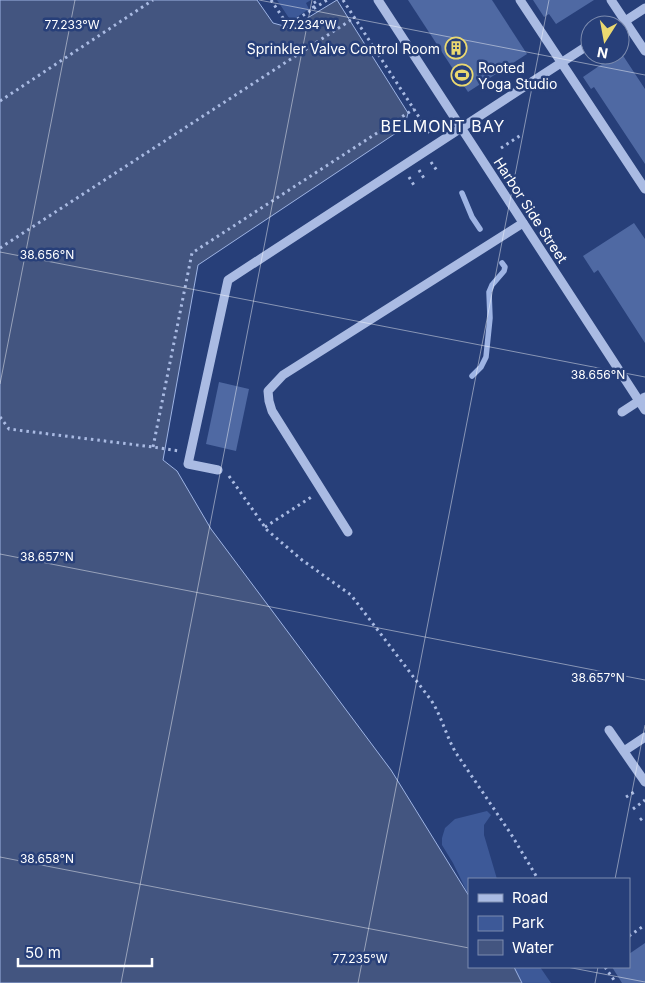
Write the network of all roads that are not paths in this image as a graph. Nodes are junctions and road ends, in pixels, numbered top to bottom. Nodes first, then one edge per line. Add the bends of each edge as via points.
1 (378, 0) edge
2 (520, 0) edge
3 (611, 0) edge
4 (645, 8) edge
5 (618, 15) edge
6 (630, 18) edge
7 (630, 32) edge
8 (580, 50) edge
9 (645, 50) edge
10 (561, 62) junction
11 (460, 127) junction
12 (645, 190) edge
13 (523, 223) junction
14 (642, 399) edge
15 (645, 410) edge
16 (622, 412) dead end
17 (218, 470) road end
18 (348, 532) dead end
19 (610, 730) dead end
20 (645, 737) edge
21 (624, 752) junction
22 (645, 782) edge

1 - 11 street, Harbor Side Street
2 - 10 street
3 - 5 street
4 - 6 street
7 - 9 street
8 - 10 street
10 - 11 street
10 - 12 street
11 - 13 street, Harbor Side Street
11 - 17 street via 228,280 188,464
13 - 14 street, Harbor Side Street
13 - 18 street via 282,375 268,392 272,411
14 - 15 street, Harbor Side Street
14 - 16 street
19 - 21 street
20 - 21 street
21 - 22 street

